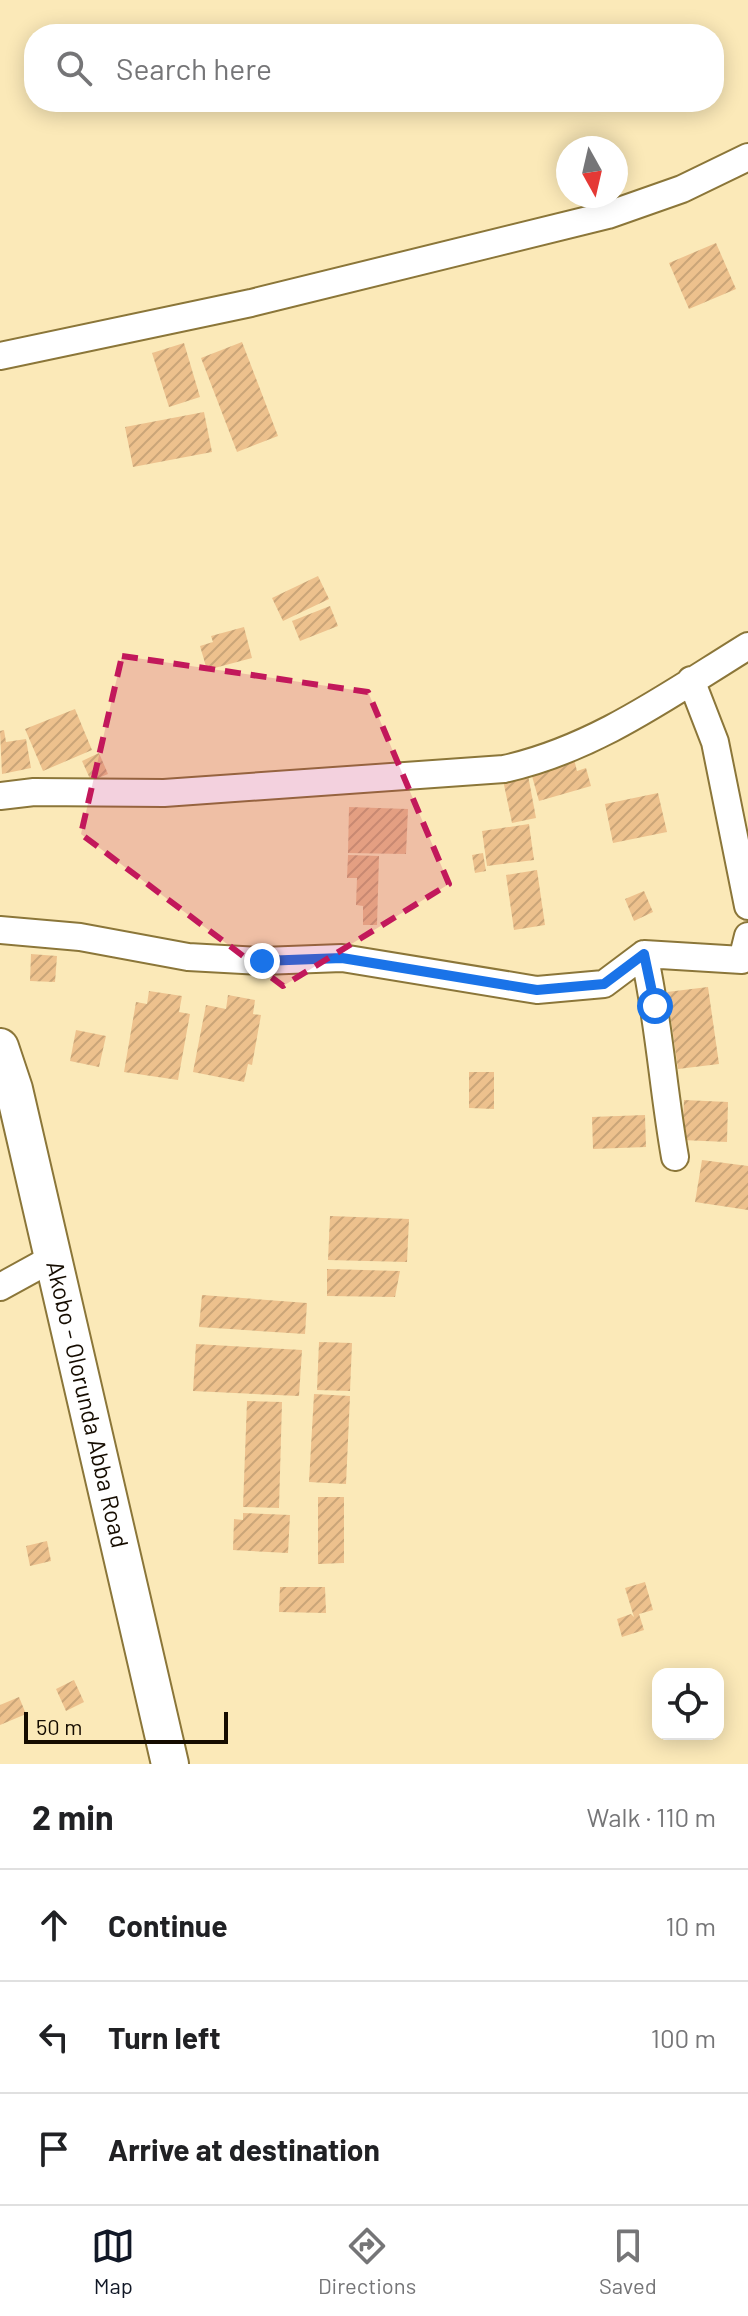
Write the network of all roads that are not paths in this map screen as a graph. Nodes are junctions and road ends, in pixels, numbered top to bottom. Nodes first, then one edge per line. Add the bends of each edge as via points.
1 (748, 157) edge
2 (0, 356) edge
3 (748, 646) edge
4 (691, 680) junction
5 (0, 796) edge
6 (748, 906) edge
7 (0, 930) edge
8 (748, 936) edge
9 (644, 954) junction
10 (0, 1047) edge
11 (675, 1157) dead end
12 (53, 1258) junction
13 (0, 1287) edge
14 (170, 1764) edge

1 - 2 street via 672,194 608,215 251,303
3 - 4 street
4 - 5 street via 592,740 545,760 504,769 164,793
4 - 6 street via 715,742
7 - 9 street via 80,937 188,957 342,958 537,990 604,984
8 - 9 street via 742,960
9 - 11 street
10 - 12 main road, Akobo - Olorunda Abba Road
12 - 13 street
12 - 14 main road, Akobo - Olorunda Abba Road

